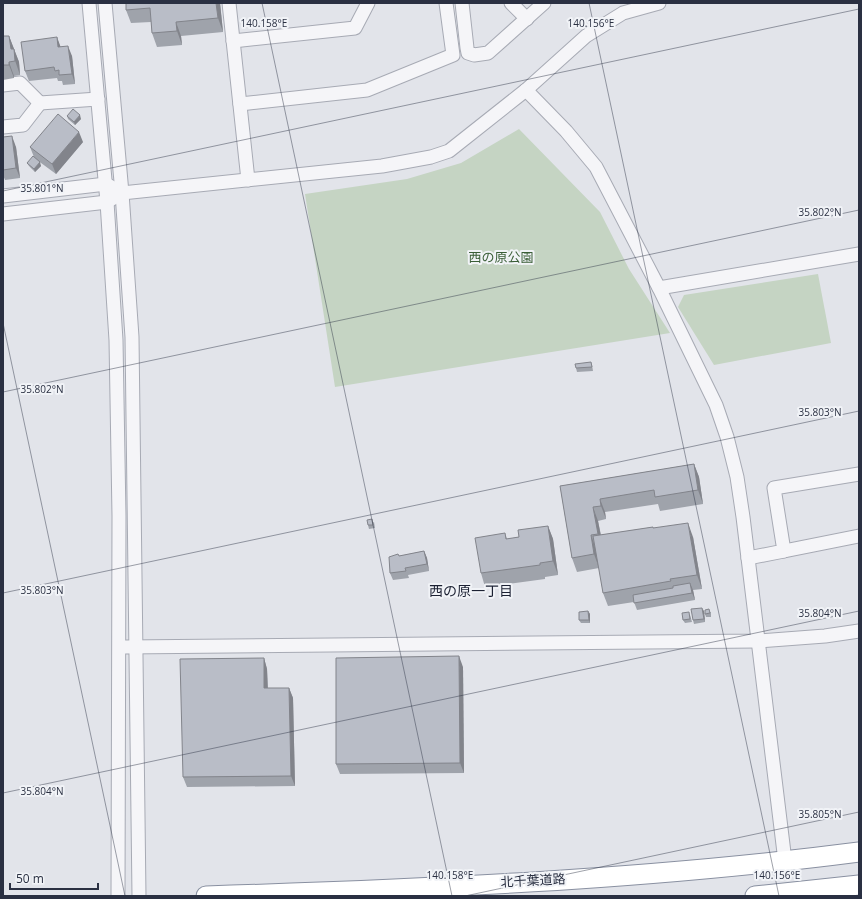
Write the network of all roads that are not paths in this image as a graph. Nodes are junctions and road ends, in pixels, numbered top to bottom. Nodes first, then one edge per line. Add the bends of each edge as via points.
1 (89, 3) edge
2 (104, 3) edge
3 (229, 3) edge
4 (368, 3) edge
5 (446, 3) edge
6 (462, 3) edge
7 (468, 3) edge
8 (511, 3) edge
9 (544, 3) edge
10 (659, 3) edge
11 (620, 8) edge
12 (526, 19) junction
13 (233, 41) junction
14 (3, 85) edge
15 (526, 90) junction
16 (98, 99) junction
17 (40, 103) junction
18 (240, 104) junction
19 (3, 127) edge
20 (248, 180) junction
21 (106, 184) junction
22 (122, 193) junction
23 (3, 196) edge
24 (107, 202) junction
25 (3, 214) edge
26 (859, 254) edge
27 (659, 288) junction
28 (859, 474) edge
29 (859, 536) edge
30 (784, 551) junction
31 (748, 558) junction
32 (859, 631) edge
33 (758, 641) junction
34 (134, 647) junction
35 (119, 648) junction
36 (859, 852) edge
37 (785, 861) junction
38 (859, 885) edge
39 (118, 896) edge
40 (139, 896) edge
41 (206, 896) edge
42 (755, 896) edge

1 - 16 street
2 - 22 street
3 - 13 street
4 - 13 street via 355,28
5 - 18 street via 453,55 367,90
6 - 7 street
6 - 12 street via 468,53 474,55 488,53
8 - 12 street
9 - 12 street
10 - 11 street
11 - 15 street
13 - 18 street
14 - 17 street via 20,83
15 - 20 street via 462,142 449,151 431,157 382,166
15 - 27 street via 566,131 596,167
16 - 17 street
16 - 21 street
17 - 19 street via 23,125
18 - 20 street
20 - 22 street
21 - 22 street
21 - 23 street
21 - 24 street
22 - 24 street
22 - 34 street via 132,337
24 - 25 street
24 - 35 street via 116,340
26 - 27 street
27 - 31 street via 716,405 727,437 737,477
28 - 30 street via 774,488
29 - 30 street
30 - 31 street
31 - 33 street
32 - 33 street
33 - 34 street
33 - 37 street
34 - 35 street
34 - 40 street
35 - 39 street
36 - 37 highway, 北千葉道路
37 - 41 highway, 北千葉道路 via 559,879 340,892
38 - 42 highway

